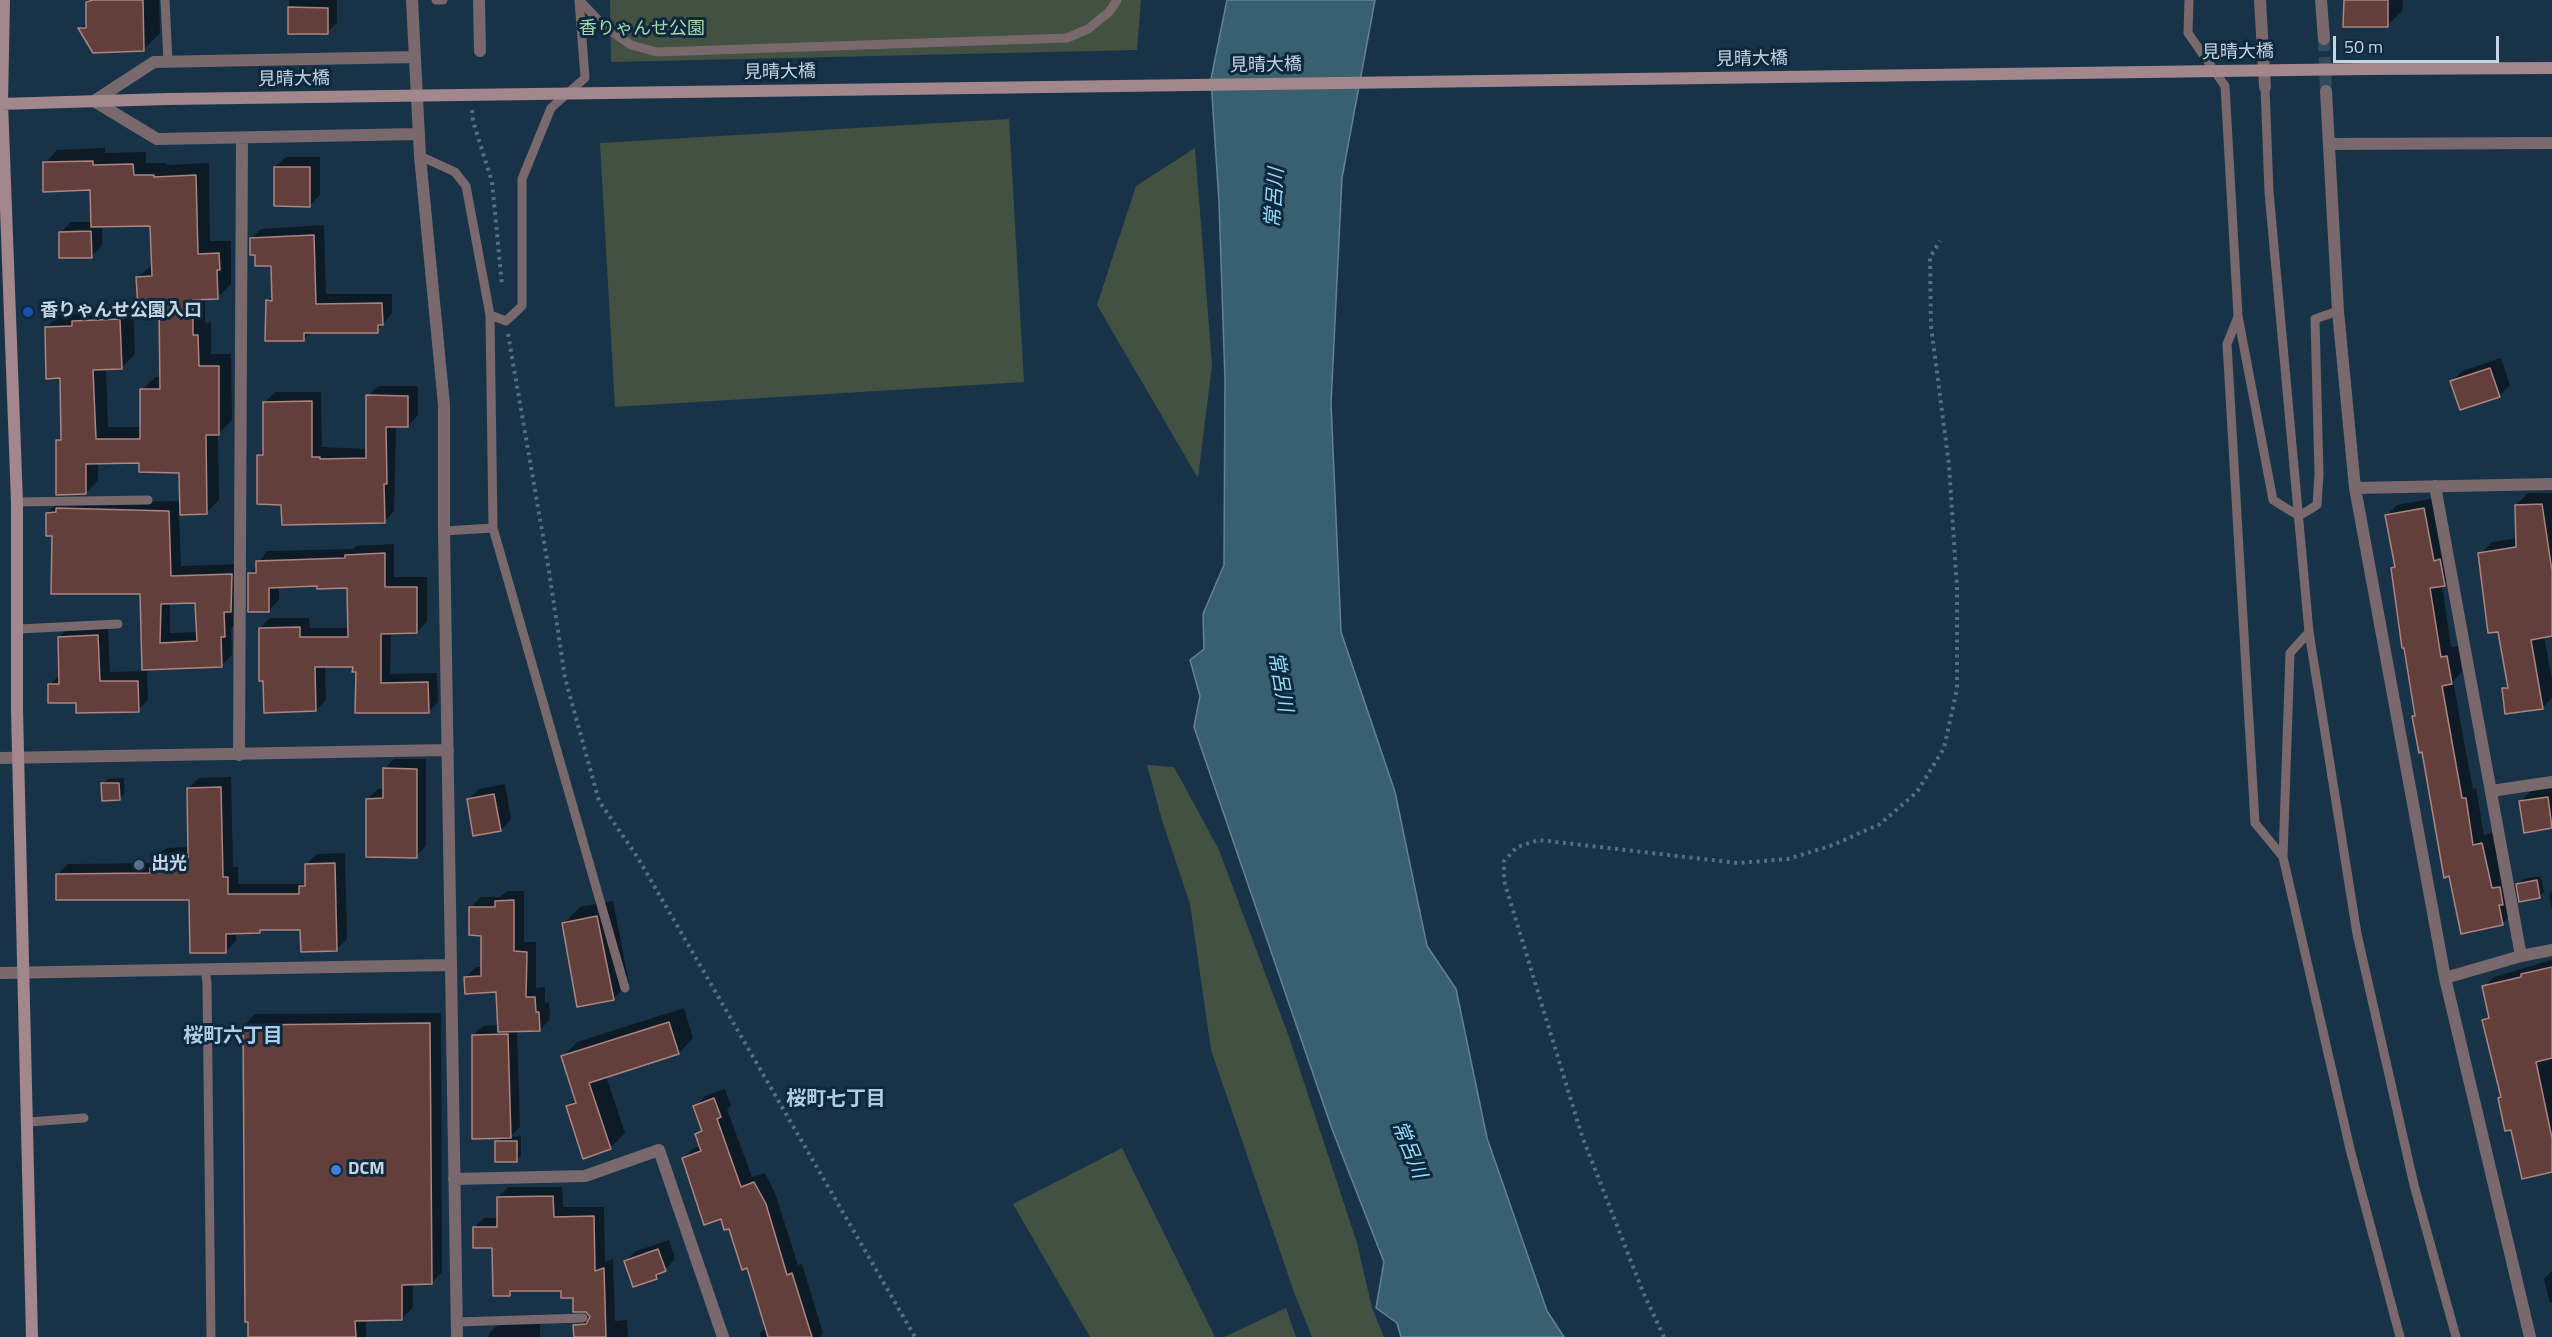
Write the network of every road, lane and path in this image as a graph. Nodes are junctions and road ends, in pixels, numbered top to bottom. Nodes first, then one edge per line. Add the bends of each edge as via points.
1 (4, 0) edge
2 (165, 0) edge
3 (412, 0) edge
4 (436, 0) edge
5 (443, 0) edge
6 (479, 0) edge
7 (1117, 0) edge
8 (2189, 0) edge
9 (2260, 0) edge
10 (2321, 0) edge
11 (2324, 39) tunnel mouth
12 (480, 51) dead end
13 (415, 57) junction
14 (168, 62) junction
15 (2552, 68) edge
16 (2265, 87) joint
17 (2326, 91) tunnel mouth
18 (472, 100) dead end
19 (94, 101) junction
20 (1, 103) edge
21 (419, 134) junction
22 (242, 139) junction
23 (2552, 142) edge
24 (2330, 144) junction
25 (420, 156) junction
26 (1940, 241) dead end
27 (502, 286) dead end
28 (2338, 311) junction
29 (490, 315) junction
30 (2238, 316) junction
31 (506, 321) junction
32 (2552, 484) edge
33 (2435, 486) junction
34 (2355, 488) junction
35 (148, 500) dead end
36 (17, 502) junction
37 (2299, 516) junction
38 (493, 528) junction
39 (444, 531) junction
40 (118, 624) dead end
41 (19, 629) junction
42 (2309, 632) junction
43 (448, 750) junction
44 (239, 755) junction
45 (0, 758) edge
46 (18, 758) junction
47 (2552, 782) edge
48 (2491, 791) junction
49 (2283, 856) junction
50 (2552, 950) edge
51 (2522, 956) junction
52 (450, 965) junction
53 (205, 969) junction
54 (25, 972) junction
55 (0, 973) edge
56 (2445, 978) junction
57 (625, 988) dead end
58 (84, 1118) dead end
59 (28, 1122) junction
60 (454, 1179) junction
61 (583, 1318) dead end
62 (456, 1322) junction
63 (32, 1337) edge
64 (212, 1337) edge
65 (457, 1337) edge
66 (723, 1337) edge
67 (915, 1337) edge
68 (1664, 1337) edge
69 (2400, 1337) edge
70 (2456, 1337) edge
71 (2530, 1337) edge

1 - 20 main road
2 - 14 lane
3 - 13 street
4 - 5 lane
6 - 12 street
7 - 31 lane via 1088,29 1068,38 657,52 622,39 603,26 579,0 585,78 551,108 522,179 522,306
8 - 30 lane via 2188,33 2225,86
9 - 16 street
10 - 11 street
13 - 14 street
13 - 21 street
14 - 19 street via 154,62
15 - 19 main road, 見晴大橋, bridge
16 - 37 lane via 2269,192
17 - 24 street
18 - 27 path via 473,121 492,182
19 - 20 main road, 見晴大橋
19 - 22 street via 157,140
20 - 36 main road
21 - 22 street
21 - 25 street
22 - 44 street
23 - 24 street
24 - 28 street
25 - 29 lane via 455,172 466,186
25 - 39 street via 444,405
26 - 68 path via 1930,257 1931,326 1949,465 1957,588 1958,689 1944,748 1917,792 1880,824 1788,859 1738,863 1539,840 1517,847 1504,861 1504,881 1582,1136
28 - 34 street
28 - 37 lane via 2315,319 2317,505
29 - 31 lane
29 - 38 lane
30 - 37 lane via 2273,500
30 - 49 lane via 2227,344 2255,823
31 - 67 path via 565,678 599,801 644,868
32 - 33 street
33 - 34 street
33 - 48 street
34 - 56 street
35 - 36 lane
36 - 41 main road
37 - 42 lane
38 - 39 lane
38 - 57 lane
39 - 43 street
40 - 41 lane
41 - 46 main road
42 - 49 lane via 2290,653
42 - 70 lane via 2357,934 2414,1185
43 - 44 street
43 - 52 street
44 - 46 street
45 - 46 street
46 - 54 main road
47 - 48 street
48 - 51 street
49 - 69 lane via 2350,1149
50 - 51 street
51 - 56 street
52 - 53 street
52 - 60 street
53 - 54 street
53 - 64 lane
54 - 55 street
54 - 59 main road
56 - 71 street
58 - 59 lane
59 - 63 main road
60 - 62 street
60 - 66 street via 585,1176 659,1150
61 - 62 lane
62 - 65 street

